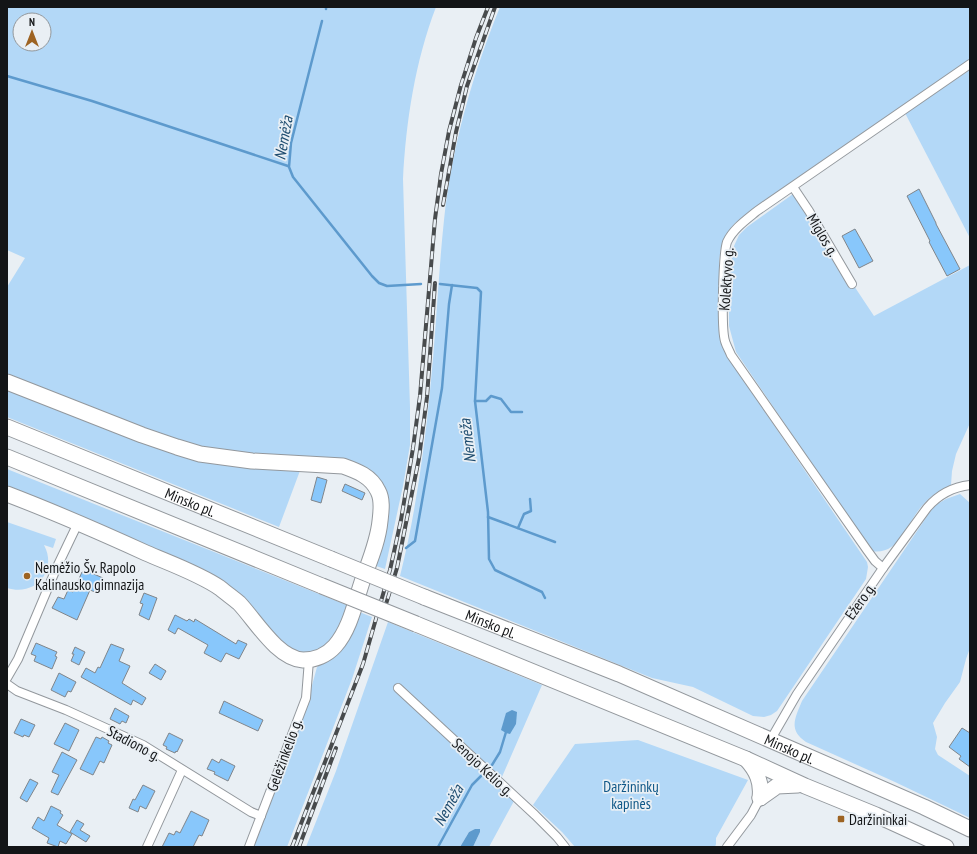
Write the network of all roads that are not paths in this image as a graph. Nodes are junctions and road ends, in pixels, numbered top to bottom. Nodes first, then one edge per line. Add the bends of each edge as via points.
1 (970, 64) edge
2 (793, 187) junction
3 (852, 284) dead end
4 (7, 382) edge
5 (7, 427) edge
6 (7, 457) edge
7 (970, 485) edge
8 (7, 494) edge
9 (78, 523) junction
10 (883, 568) junction
11 (309, 660) junction
12 (7, 678) edge
13 (7, 684) edge
14 (398, 688) dead end
15 (771, 739) junction
16 (746, 759) junction
17 (182, 770) junction
18 (805, 786) junction
19 (760, 798) junction
20 (261, 816) junction
21 (970, 829) edge
22 (147, 847) edge
23 (249, 847) edge
24 (565, 847) edge
25 (727, 847) edge
26 (946, 847) edge

1 - 2 street, Kolektyvo g.
2 - 3 street, Miglos g. via 810,211
2 - 10 street, Kolektyvo g. via 742,224 727,242 723,325 725,340 731,355 875,561
4 - 11 highway via 142,435 200,454 252,461 342,466 367,477 379,492 381,502 380,522 373,549 350,617 336,646 329,652
5 - 15 highway, Minsko pl., bridge via 619,674
6 - 16 highway, Minsko pl., bridge
7 - 10 street, Ežero g. via 945,493 932,502
8 - 9 highway
9 - 11 highway via 215,584 238,602 282,651 292,657
9 - 12 street via 18,659
10 - 15 street, Ežero g. via 797,694
11 - 20 street, Geležinkelio g. via 306,698
13 - 17 street, Stadiono g. via 16,691 66,710 143,745
14 - 24 street, Senojo Kelio g. via 535,815
15 - 21 highway, Minsko pl. via 924,806
16 - 18 highway, Minsko pl.
16 - 19 highway via 755,770 761,784
17 - 20 street, Stadiono g.
17 - 22 street
18 - 19 highway via 777,786
18 - 26 highway, Minsko pl.
19 - 25 street via 751,815
20 - 23 street, Geležinkelio g.

